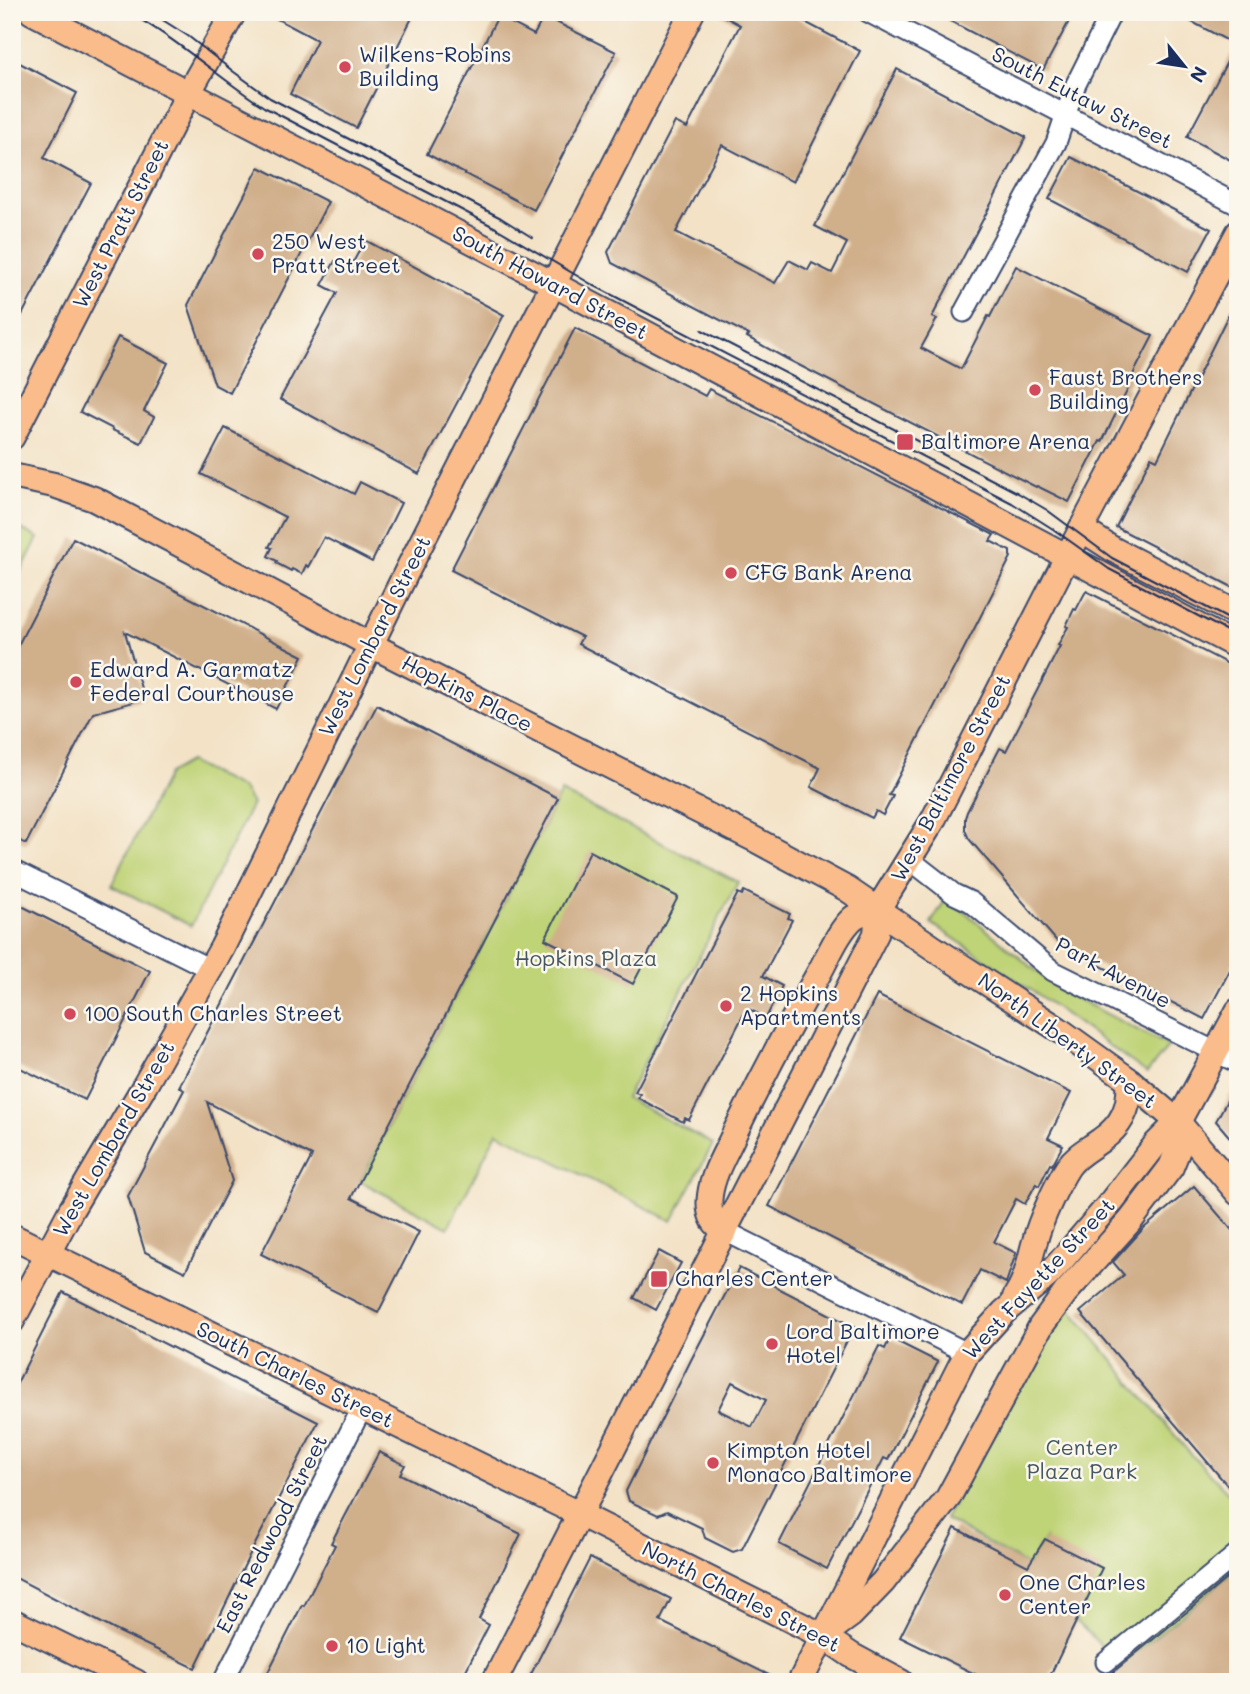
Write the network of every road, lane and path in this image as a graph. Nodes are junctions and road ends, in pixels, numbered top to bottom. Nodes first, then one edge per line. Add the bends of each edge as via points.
1 (32, 12) edge
2 (234, 12) edge
3 (692, 12) edge
4 (868, 12) edge
5 (1112, 12) edge
6 (188, 94) junction
7 (1065, 115) junction
8 (1238, 205) edge
9 (1238, 233) edge
10 (553, 285) junction
11 (964, 312) dead end
12 (12, 437) edge
13 (12, 476) edge
14 (1081, 528) junction
15 (1066, 557) junction
16 (1238, 614) edge
17 (371, 645) junction
18 (1238, 647) edge
19 (909, 859) junction
20 (12, 870) edge
21 (878, 909) junction
22 (210, 970) junction
23 (1238, 1011) edge
24 (1227, 1058) edge
25 (1129, 1080) junction
26 (1178, 1122) junction
27 (1238, 1193) edge
28 (725, 1231) junction
29 (12, 1236) edge
30 (49, 1254) junction
31 (1060, 1262) junction
32 (1053, 1308) junction
33 (1004, 1312) junction
34 (12, 1321) edge
35 (967, 1353) junction
36 (362, 1408) junction
37 (579, 1514) junction
38 (1238, 1553) edge
39 (12, 1621) edge
40 (823, 1636) junction
41 (1106, 1662) dead end
42 (136, 1682) edge
43 (223, 1682) edge
44 (495, 1682) edge
45 (800, 1682) edge
46 (901, 1682) edge

1 - 6 main road, South Howard Street
2 - 6 main road, West Pratt Street
3 - 10 main road, West Lombard Street
4 - 7 street, South Eutaw Street
5 - 7 street
6 - 10 main road, South Howard Street
6 - 12 main road, West Pratt Street
7 - 8 street, South Eutaw Street
7 - 11 street via 1056,143
9 - 14 main road, West Baltimore Street
10 - 15 main road, South Howard Street
10 - 17 main road, West Lombard Street
13 - 17 main road, Hopkins Place via 94,499
14 - 15 main road, West Baltimore Street
14 - 16 main road
15 - 18 main road, South Howard Street
15 - 19 main road, West Baltimore Street
17 - 21 main road, Hopkins Place via 752,838
17 - 22 main road, West Lombard Street
19 - 21 main road, West Baltimore Street
19 - 24 street, Park Avenue via 971,902 1053,971
20 - 22 street
21 - 25 main road, North Liberty Street
21 - 28 main road, West Baltimore Street via 876,933
21 - 28 main road via 855,916 843,930 722,1160 712,1183 709,1207 712,1219
22 - 30 main road, West Lombard Street
23 - 24 main road, West Fayette Street
24 - 26 main road, West Fayette Street
25 - 26 main road, North Liberty Street
25 - 33 main road via 1129,1105 1115,1129 1077,1157 1065,1172 1035,1239 1027,1275
26 - 27 main road, North Liberty Street
26 - 31 main road, West Fayette Street
26 - 32 main road via 1179,1147 1171,1167
28 - 35 street
28 - 37 main road, West Baltimore Street
29 - 30 main road, South Charles Street
30 - 34 main road, West Lombard Street
30 - 36 main road, South Charles Street
31 - 32 main road
31 - 33 main road, West Fayette Street
32 - 40 main road via 948,1498 883,1583
33 - 35 main road, West Fayette Street
35 - 40 main road, West Fayette Street
36 - 37 main road, South Charles Street
36 - 43 street, East Redwood Street
37 - 40 main road, North Charles Street
37 - 44 main road, West Baltimore Street
38 - 41 street
39 - 42 main road
40 - 45 main road, West Fayette Street
40 - 46 main road, North Charles Street

